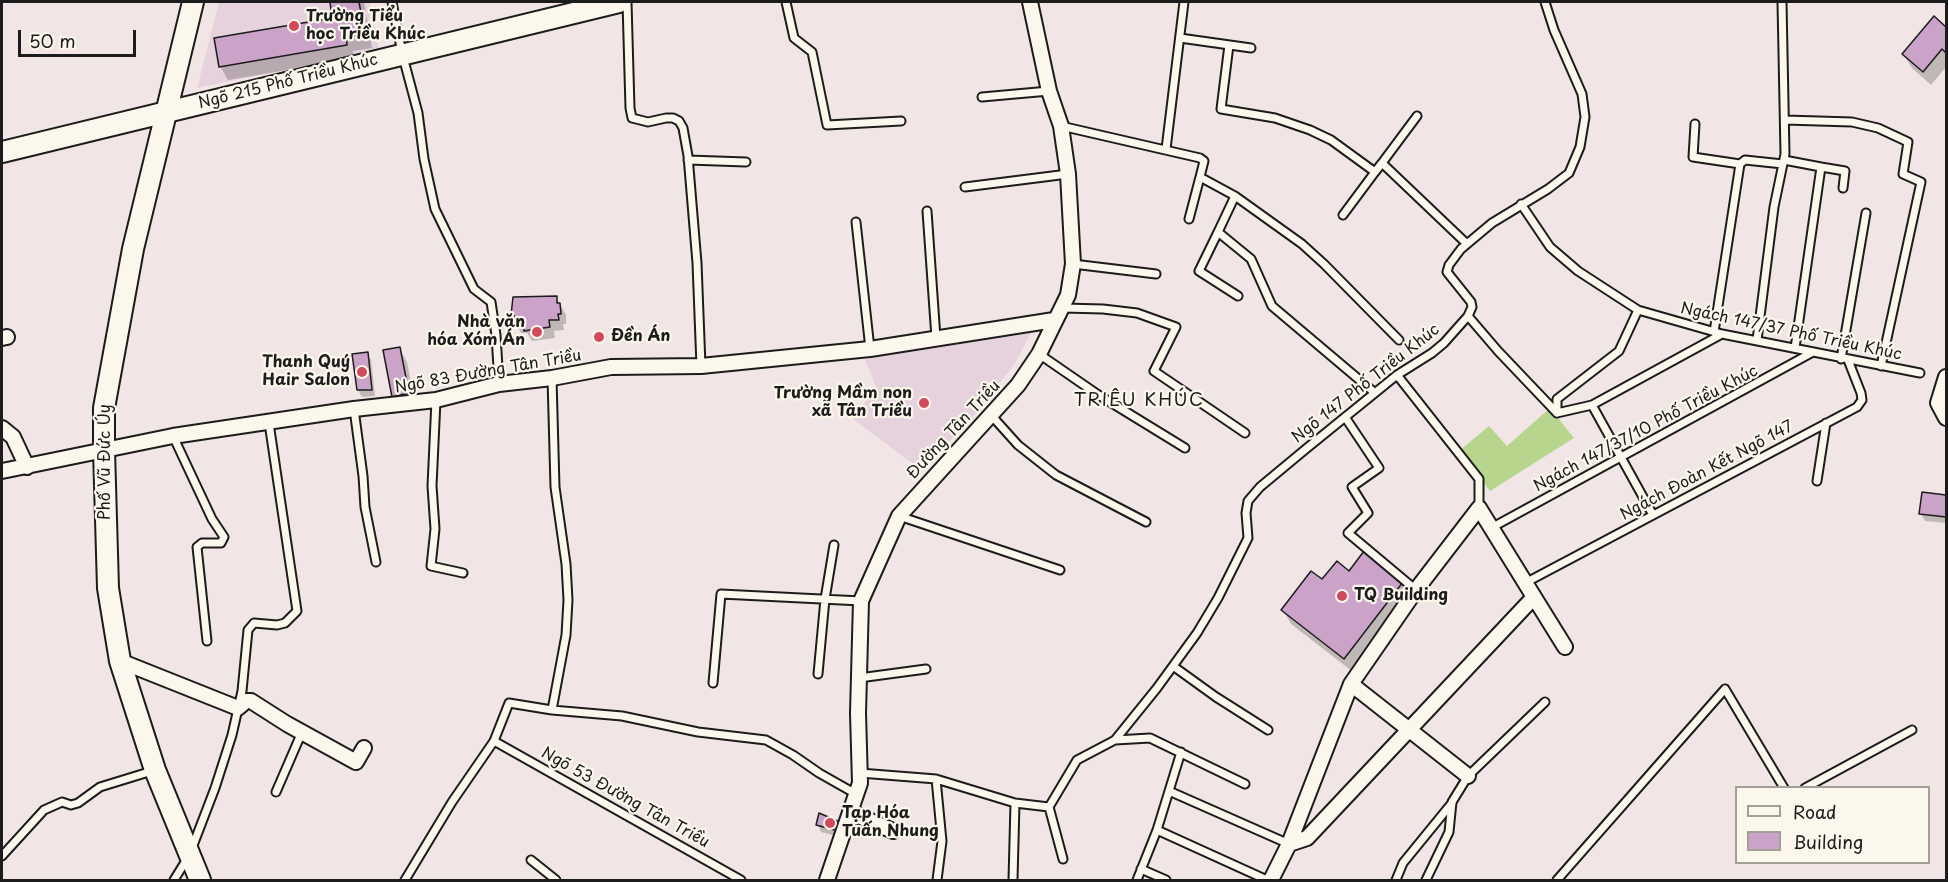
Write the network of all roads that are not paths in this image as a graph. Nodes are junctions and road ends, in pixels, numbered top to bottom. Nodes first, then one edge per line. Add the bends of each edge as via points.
1 (193, 2) edge
2 (392, 2) edge
3 (619, 2) edge
4 (627, 2) edge
5 (786, 2) edge
6 (1030, 2) edge
7 (1184, 2) edge
8 (1545, 2) edge
9 (1782, 2) edge
10 (1179, 38) junction
11 (1229, 45) junction
12 (1251, 48) dead end
13 (402, 53) junction
14 (1049, 91) junction
15 (982, 97) dead end
16 (168, 113) junction
17 (1417, 116) dead end
18 (1785, 120) junction
19 (901, 121) dead end
20 (1695, 124) dead end
21 (1060, 126) junction
22 (1166, 149) junction
23 (2, 152) edge
24 (688, 160) junction
25 (746, 162) dead end
26 (1783, 162) junction
27 (1382, 163) junction
28 (1740, 164) junction
29 (1821, 167) junction
30 (1375, 172) junction
31 (1068, 174) junction
32 (1200, 177) junction
33 (965, 187) dead end
34 (1843, 188) dead end
35 (1235, 196) junction
36 (1521, 204) junction
37 (927, 212) dead end
38 (1866, 213) dead end
39 (1343, 215) dead end
40 (1189, 219) dead end
41 (856, 222) dead end
42 (1218, 232) junction
43 (1467, 244) junction
44 (1072, 264) junction
45 (1156, 274) dead end
46 (1238, 296) dead end
47 (1063, 308) junction
48 (1638, 310) junction
49 (1468, 316) junction
50 (1054, 320) junction
51 (1714, 332) junction
52 (1722, 334) junction
53 (936, 338) junction
54 (1399, 340) dead end
55 (1757, 340) junction
56 (1796, 348) junction
57 (870, 349) junction
58 (1813, 352) junction
59 (1040, 354) junction
60 (1844, 359) junction
61 (701, 366) junction
62 (1881, 366) junction
63 (1920, 373) dead end
64 (1397, 375) junction
65 (1947, 377) edge
66 (552, 378) junction
67 (499, 384) junction
68 (1375, 393) junction
69 (436, 400) junction
70 (1592, 405) junction
71 (354, 409) junction
72 (1557, 414) junction
73 (991, 415) junction
74 (1345, 417) junction
75 (1947, 418) edge
76 (269, 423) junction
77 (1826, 423) junction
78 (2, 428) edge
79 (1245, 432) dead end
80 (173, 436) junction
81 (1185, 448) dead end
82 (104, 450) junction
83 (1622, 458) junction
84 (27, 467) junction
85 (2, 471) edge
86 (1817, 481) dead end
87 (1479, 508) junction
88 (1653, 515) junction
89 (899, 516) junction
90 (1146, 522) dead end
91 (1491, 528) junction
92 (834, 545) dead end
93 (376, 562) dead end
94 (1060, 570) dead end
95 (462, 573) dead end
96 (1525, 583) junction
97 (1416, 590) junction
98 (1534, 597) junction
99 (825, 599) junction
100 (861, 601) junction
101 (207, 641) dead end
102 (1565, 647) dead end
103 (120, 661) junction
104 (1173, 666) junction
105 (926, 669) dead end
106 (818, 674) dead end
107 (859, 678) junction
108 (713, 683) dead end
109 (1352, 684) junction
110 (1545, 702) dead end
111 (238, 708) junction
112 (552, 710) junction
113 (1268, 730) dead end
114 (1912, 730) dead end
115 (1409, 731) junction
116 (302, 732) junction
117 (1115, 740) junction
118 (494, 741) junction
119 (364, 748) dead end
120 (1181, 752) junction
121 (155, 770) junction
122 (860, 772) junction
123 (1468, 776) junction
124 (936, 779) junction
125 (1245, 784) dead end
126 (1783, 786) edge
127 (1809, 786) edge
128 (1169, 791) junction
129 (276, 792) dead end
130 (856, 794) junction
131 (1452, 802) junction
132 (1015, 803) junction
133 (1049, 807) junction
134 (850, 813) junction
135 (1157, 830) junction
136 (893, 831) dead end
137 (1289, 844) junction
138 (2, 856) edge
139 (189, 856) junction
140 (1063, 859) dead end
141 (531, 860) dead end
142 (1141, 869) junction
143 (174, 880) edge
144 (200, 880) edge
145 (405, 880) edge
146 (556, 880) edge
147 (741, 880) edge
148 (827, 880) edge
149 (937, 880) edge
150 (1013, 880) edge
151 (1137, 880) edge
152 (1166, 880) edge
153 (1269, 880) edge
154 (1396, 880) edge
155 (1426, 880) edge
156 (1557, 880) edge

1 - 16 street, Phố Vũ Đức Úy
2 - 13 lane
3 - 13 street, Ngõ 215 Phố Triều Khúc
4 - 24 lane via 632,118 648,122 666,117 679,121
5 - 19 lane via 794,38 812,52 827,125
6 - 14 street, Đường Tân Triều
7 - 10 lane
8 - 36 lane via 1581,94 1585,117 1580,147 1569,173
9 - 18 lane
10 - 11 lane
10 - 22 lane
11 - 12 lane
11 - 30 lane via 1221,109 1275,118 1310,129
13 - 16 street, Ngõ 215 Phố Triều Khúc
13 - 67 lane via 418,113 435,209 474,289 491,302
14 - 15 lane
14 - 21 street, Đường Tân Triều
16 - 23 street, Ngõ 215 Phố Triều Khúc
16 - 82 street, Phố Vũ Đức Úy via 133,249 104,408
17 - 27 lane
18 - 26 lane
18 - 62 lane via 1852,122 1908,142 1903,174 1921,182
20 - 28 lane via 1693,157
21 - 22 lane
21 - 31 street, Đường Tân Triều
22 - 32 lane via 1204,161
24 - 25 lane
24 - 61 lane
26 - 28 lane via 1745,160
26 - 29 lane
26 - 55 lane
27 - 30 lane
27 - 43 lane
28 - 51 lane
29 - 34 lane via 1845,171
29 - 56 lane
30 - 39 lane
31 - 33 lane
31 - 44 street, Đường Tân Triều
32 - 35 lane
32 - 40 lane
35 - 42 lane
35 - 54 lane via 1309,250
36 - 43 lane
36 - 48 lane, Ngách 147/37 Phố Triều Khúc via 1550,247 1578,271
37 - 53 lane
38 - 60 lane
41 - 57 lane
42 - 46 lane via 1199,272
42 - 68 lane via 1251,259 1272,306
43 - 49 lane via 1447,272 1471,303
44 - 45 lane
44 - 47 street, Đường Tân Triều
47 - 50 street, Đường Tân Triều
47 - 79 lane via 1137,313 1176,327 1154,371
48 - 51 lane, Ngách 147/37 Phố Triều Khúc
48 - 72 lane via 1619,351 1557,399
49 - 64 lane, Ngõ 147 Phố Triều Khúc via 1444,344
49 - 72 lane
50 - 53 street, Ngõ 83 Đường Tân Triều
50 - 59 street, Đường Tân Triều
51 - 52 lane, Ngách 147/37 Phố Triều Khúc
52 - 55 lane, Ngách 147/37 Phố Triều Khúc
52 - 70 lane
53 - 57 street, Ngõ 83 Đường Tân Triều
55 - 56 lane, Ngách 147/37 Phố Triều Khúc
56 - 58 lane, Ngách 147/37 Phố Triều Khúc
57 - 61 street, Ngõ 83 Đường Tân Triều
58 - 60 lane, Ngách 147/37 Phố Triều Khúc
58 - 83 lane, Ngách 147/37/10 Phố Triều Khúc
59 - 73 street, Đường Tân Triều
59 - 81 lane
60 - 62 lane, Ngách 147/37 Phố Triều Khúc
60 - 77 lane, Ngách Đoàn Kết Ngõ 147 via 1862,400 1857,407
61 - 66 street, Ngõ 83 Đường Tân Triều via 611,367
62 - 63 lane, Ngách 147/37 Phố Triều Khúc
64 - 68 lane, Ngõ 147 Phố Triều Khúc
64 - 87 lane via 1479,479
65 - 75 street via 1938,403
66 - 67 street, Ngõ 83 Đường Tân Triều
66 - 112 lane via 555,487 568,600
67 - 69 street, Ngõ 83 Đường Tân Triều
68 - 74 lane, Ngõ 147 Phố Triều Khúc
69 - 71 street, Ngõ 83 Đường Tân Triều
69 - 95 lane via 431,566
70 - 72 lane
70 - 83 lane
71 - 76 street, Ngõ 83 Đường Tân Triều
71 - 93 lane via 365,507
73 - 89 street, Đường Tân Triều
73 - 90 lane via 1018,445 1056,475
74 - 97 lane via 1379,468 1352,488 1368,513 1348,533
74 - 104 lane, Ngõ 147 Phố Triều Khúc via 1248,501 1249,534 1244,547 1218,598
76 - 80 street, Ngõ 83 Đường Tân Triều
76 - 111 lane via 297,611 285,623 254,623 248,630
77 - 86 lane
77 - 88 lane, Ngách Đoàn Kết Ngõ 147
78 - 84 street via 13,437
80 - 82 street, Ngõ 83 Đường Tân Triều
80 - 101 lane via 224,537 221,543 202,543 197,547
82 - 84 street, Ngõ 83 Đường Tân Triều
82 - 103 street, Phố Vũ Đức Úy via 108,588
83 - 88 lane
83 - 91 lane, Ngách 147/37/10 Phố Triều Khúc
84 - 85 street, Ngõ 83 Đường Tân Triều
87 - 91 street
87 - 97 street
88 - 96 lane, Ngách Đoàn Kết Ngõ 147
89 - 94 lane
89 - 100 street, Đường Tân Triều
91 - 96 street
92 - 99 lane
96 - 98 street
97 - 109 street
98 - 102 street
98 - 115 street
99 - 100 lane
99 - 106 lane
99 - 108 lane via 721,594
100 - 107 street, Đường Tân Triều
103 - 111 street
103 - 121 street, Phố Vũ Đức Úy
104 - 113 lane
104 - 117 lane, Ngõ 147 Phố Triều Khúc
105 - 107 lane
107 - 122 street, Đường Tân Triều
109 - 115 street
109 - 137 street
110 - 123 lane
111 - 116 street via 251,701
111 - 139 lane via 215,789
112 - 118 lane via 508,703
112 - 130 lane via 622,716 698,732 766,740
114 - 127 lane
115 - 123 street
115 - 137 street via 1307,838
116 - 119 street via 356,762
116 - 129 lane
117 - 120 lane via 1150,738
117 - 133 lane via 1077,760
118 - 145 lane
118 - 147 lane, Ngõ 53 Đường Tân Triều
120 - 125 lane
120 - 128 lane
121 - 138 lane via 100,787 78,803 62,802 44,810
121 - 139 street, Phố Vũ Đức Úy
122 - 124 lane
122 - 130 street, Đường Tân Triều
123 - 131 lane
124 - 132 lane
124 - 149 lane via 942,842
126 - 156 lane via 1725,689
128 - 135 lane
128 - 137 lane
130 - 134 street, Đường Tân Triều
131 - 154 lane via 1403,863
131 - 155 lane via 1449,832
132 - 133 lane
132 - 150 lane
133 - 140 lane
134 - 136 street
134 - 148 street, Đường Tân Triều
135 - 142 lane
135 - 153 lane
137 - 153 street
139 - 143 lane
139 - 144 street, Phố Vũ Đức Úy
141 - 146 lane
142 - 151 lane
142 - 152 lane

